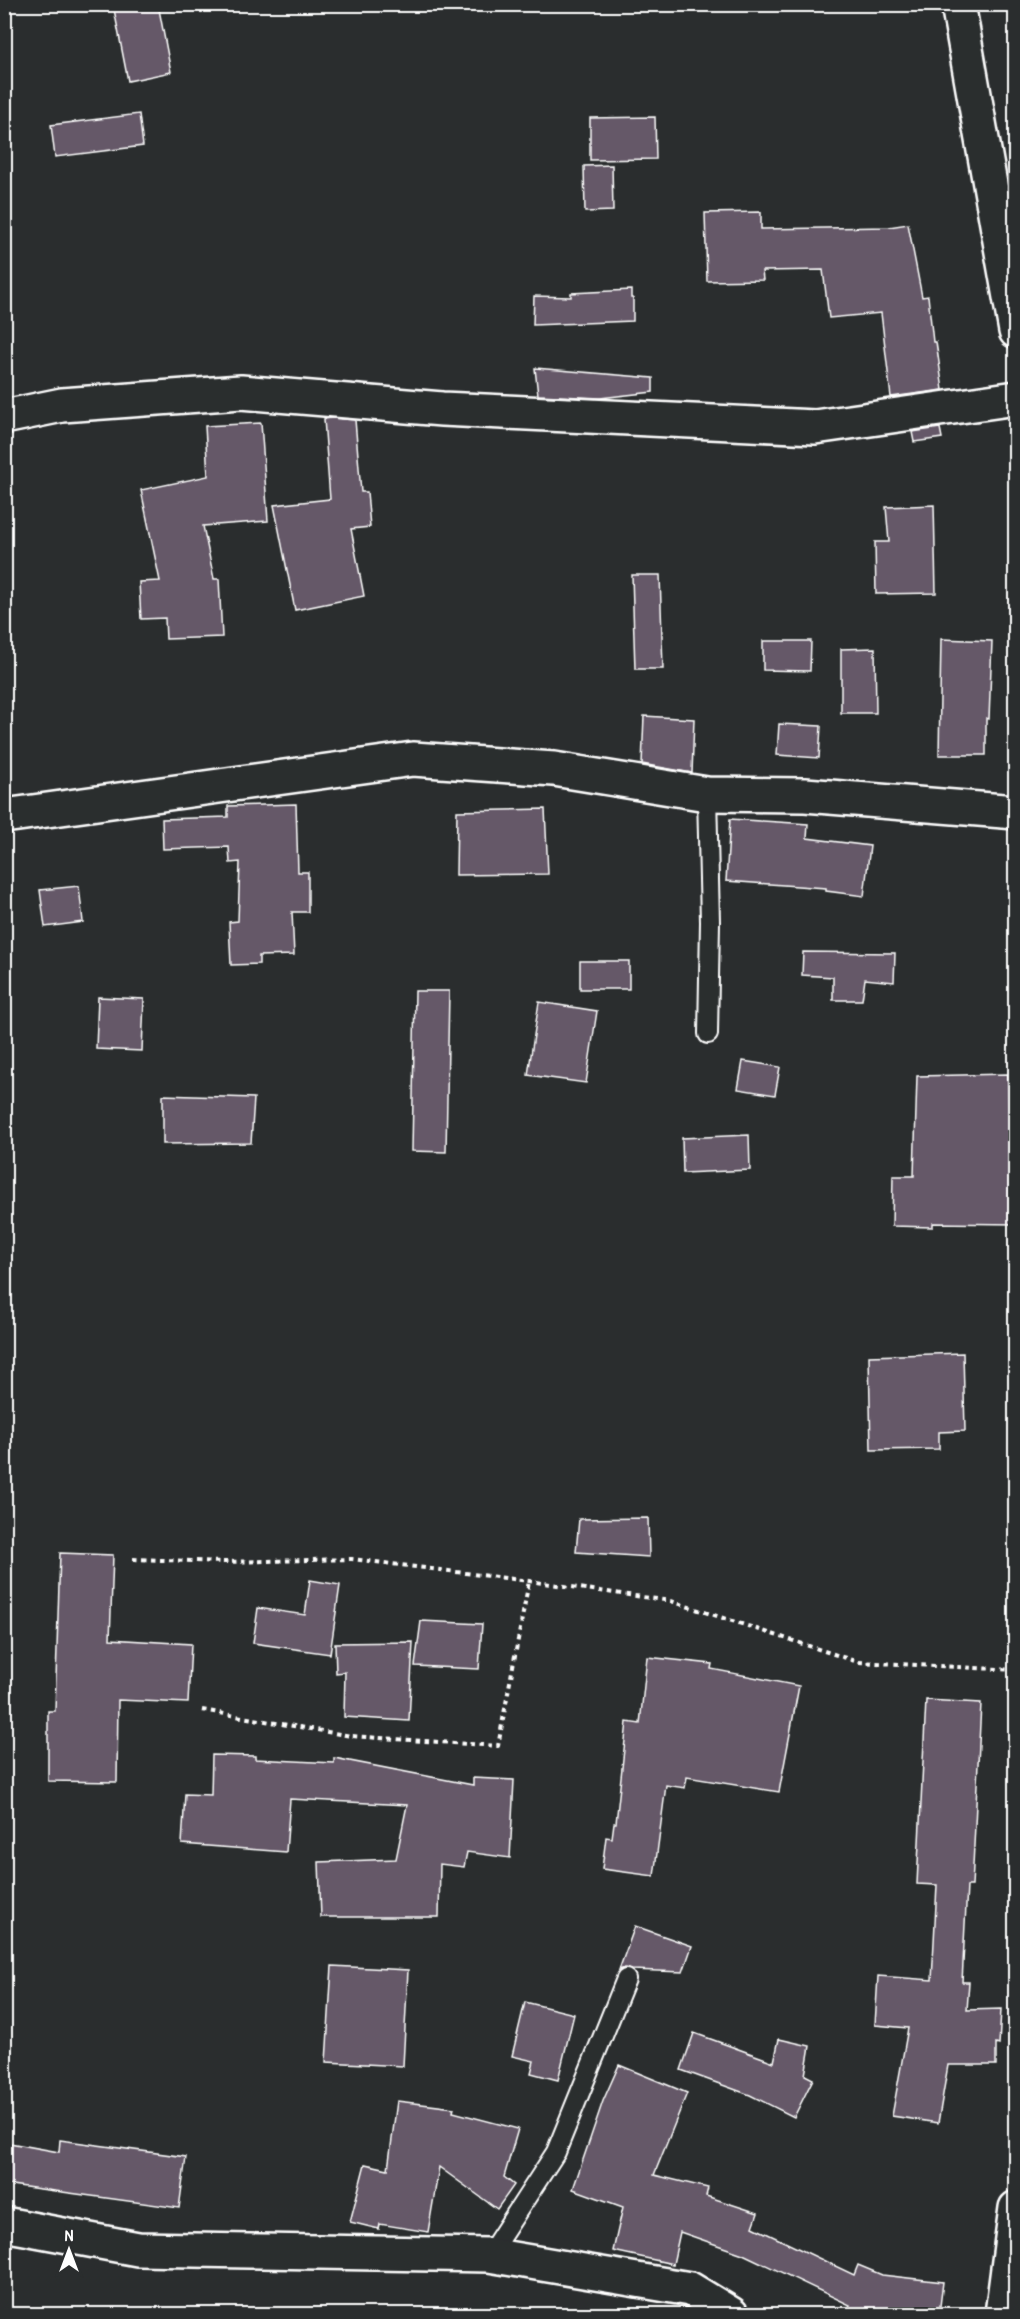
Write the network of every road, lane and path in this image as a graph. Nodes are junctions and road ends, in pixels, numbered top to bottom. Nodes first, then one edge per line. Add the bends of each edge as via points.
1 (958, 4) edge
2 (1016, 331) edge
3 (1016, 398) edge
4 (4, 417) edge
5 (707, 794) junction
6 (1016, 812) edge
7 (4, 816) edge
8 (708, 1034) dead end
9 (133, 1559) dead end
10 (529, 1581) junction
11 (1016, 1670) edge
12 (202, 1710) dead end
13 (626, 1979) dead end
14 (1016, 2208) edge
15 (4, 2224) edge
16 (489, 2254) junction
17 (731, 2314) edge
18 (1002, 2314) edge

1 - 2 street
3 - 4 street via 815,427 442,410 241,392 62,405
5 - 6 street via 805,795
5 - 7 street via 554,769 413,759
5 - 8 lane
9 - 10 path via 224,1563 352,1559
10 - 11 path via 671,1601 858,1662
10 - 12 path via 498,1746 351,1736
13 - 16 lane via 556,2152
14 - 18 street
15 - 16 street via 138,2248
16 - 17 street via 690,2289

